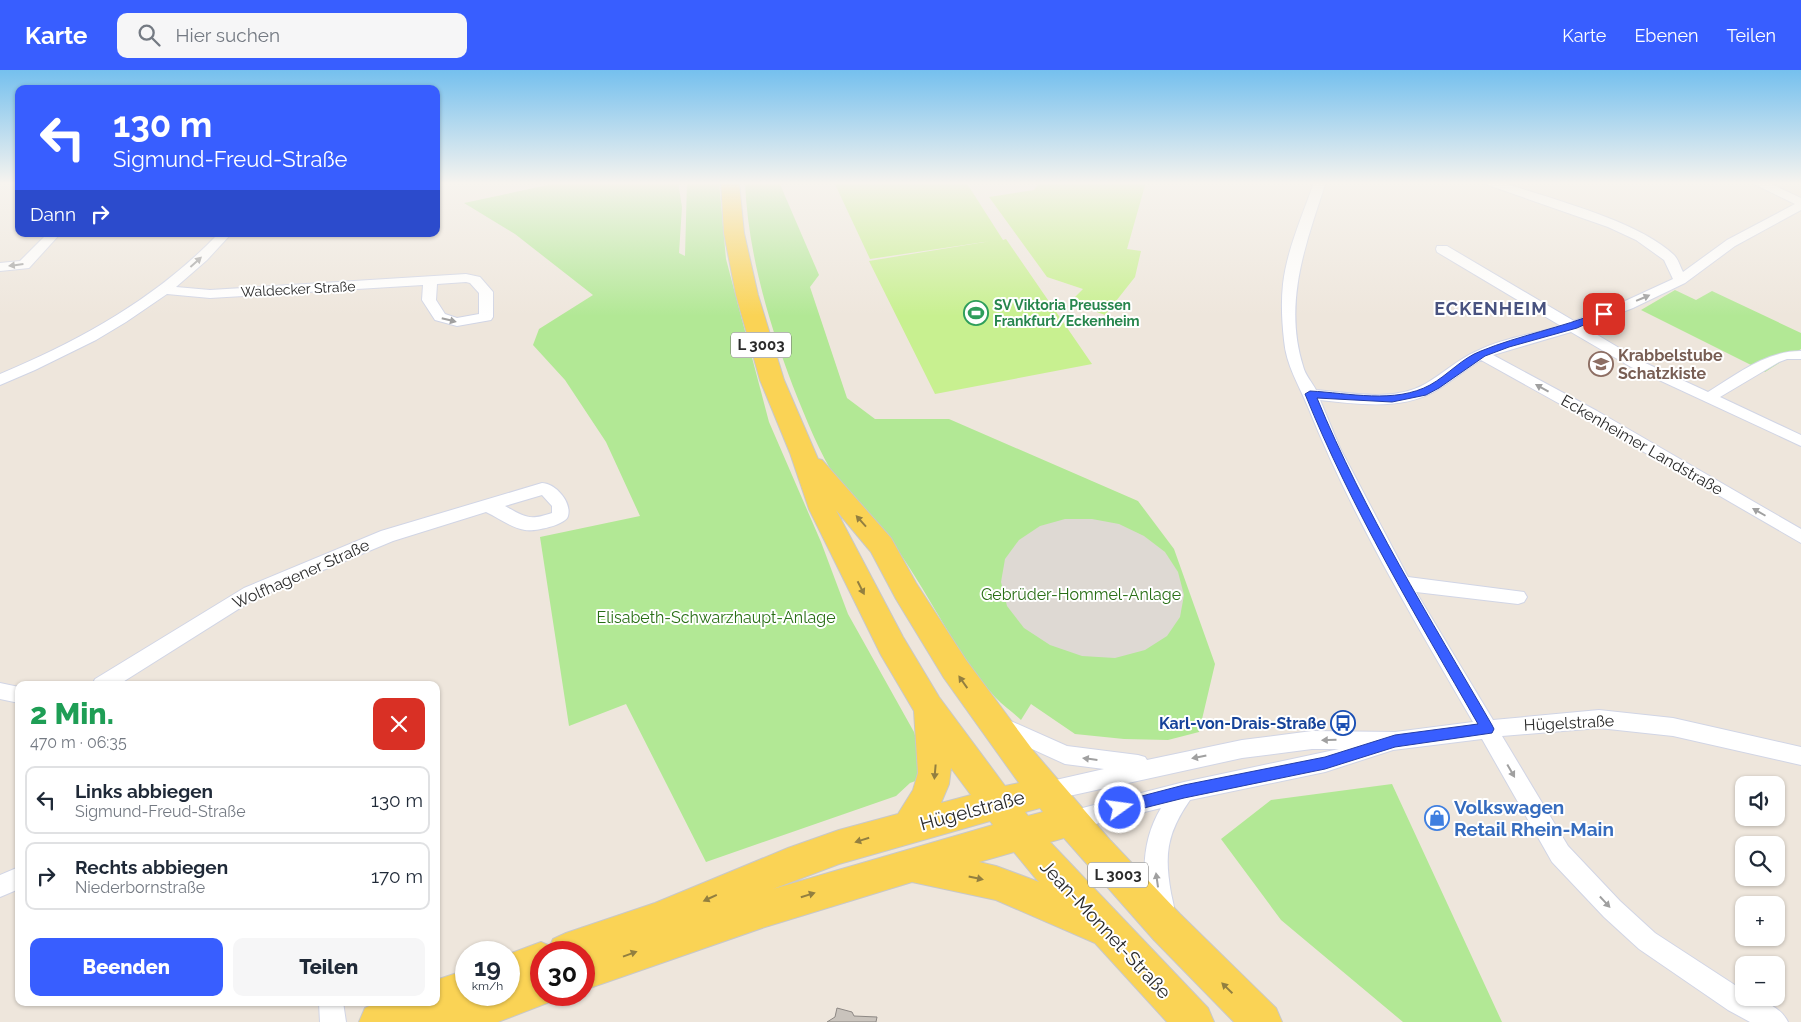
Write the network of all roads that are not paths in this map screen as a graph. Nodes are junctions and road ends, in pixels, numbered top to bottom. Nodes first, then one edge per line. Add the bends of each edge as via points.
1 (733, 226) edge
2 (1305, 226) edge
3 (1617, 226) edge
4 (1761, 226) edge
5 (51, 237) edge
6 (222, 237) edge
7 (1442, 249) dead end
8 (0, 267) edge
9 (1680, 280) junction
10 (430, 281) junction
11 (166, 290) junction
12 (1574, 326) junction
13 (1481, 354) junction
14 (1801, 355) edge
15 (0, 380) edge
16 (1310, 394) junction
17 (1708, 398) junction
18 (1801, 441) edge
19 (803, 453) junction
20 (486, 505) dead end
21 (1801, 537) edge
22 (1402, 583) junction
23 (1518, 597) dead end
24 (108, 681) edge
25 (0, 691) edge
26 (15, 694) edge
27 (928, 707) junction
28 (992, 722) junction
29 (1487, 729) junction
30 (1395, 741) junction
31 (1801, 756) edge
32 (1156, 766) junction
33 (1046, 791) junction
34 (1184, 792) junction
35 (996, 803) junction
36 (1071, 820) junction
37 (909, 826) junction
38 (1020, 834) junction
39 (912, 865) junction
40 (15, 880) edge
41 (0, 886) edge
42 (1167, 928) junction
43 (1108, 931) junction
44 (595, 942) edge
45 (595, 967) edge
46 (530, 990) edge
47 (455, 993) edge
48 (440, 999) edge
49 (332, 1006) edge
50 (420, 1006) edge
51 (334, 1022) edge
52 (378, 1022) edge
53 (448, 1022) edge
54 (1194, 1022) edge
55 (1262, 1022) edge
56 (1775, 1022) edge

1 - 19 main road, L 3003 via 747,295 772,380
2 - 16 street via 1289,298 1290,342 1296,368
3 - 9 street via 1640,237 1670,258
4 - 9 street via 1731,243
5 -> 8 street via 24,265
11 -> 6 street
7 - 12 street
12 -> 9 street
10 -> 10 street, Waldecker Straße via 429,300 440,317 457,322 486,317 486,292 475,280
10 - 11 street, Waldecker Straße via 210,294
11 - 15 street via 107,328 43,363
12 - 13 street
12 - 17 street via 1636,364
13 - 16 street via 1436,386 1415,394 1374,399
21 -> 13 street, Eckenheimer Landstraße
14 - 17 street via 1786,354 1774,359
16 - 22 street via 1332,448
17 - 18 street
19 -> 27 main road, L 3003 via 835,536
28 -> 19 main road, L 3003 via 954,669 881,545
20 - 24 street, Wolfhagener Straße via 387,536 250,593
22 - 23 street
22 - 29 street
25 - 26 street
27 - 35 main road, L 3003
27 -> 37 main road via 935,776 928,798
32 -> 28 street via 1065,755
28 - 33 main road, L 3003
29 - 30 street, Hügelstraße
29 - 31 street, Hügelstraße via 1616,719 1673,727
29 -> 56 street via 1560,854 1612,909 1647,941 1680,964
30 -> 32 street, Hügelstraße via 1312,740 1242,749
30 - 34 street, Hügelstraße via 1325,763
32 - 33 street, Hügelstraße
33 - 35 main road, Hügelstraße
33 - 36 main road, L 3003
34 - 36 street, Hügelstraße
42 -> 34 street via 1154,855 1164,821
35 - 37 main road, Hügelstraße
35 - 38 main road, L 3003
36 - 38 main road, Hügelstraße
36 - 42 main road, L 3003
37 -> 44 main road, Hügelstraße via 788,865 655,921
38 - 39 main road, Hügelstraße
38 - 43 main road, Jean-Monnet-Straße / L 3003
39 -> 43 main road via 996,883
45 -> 39 main road, Hügelstraße via 761,910
40 - 41 street
55 -> 42 main road, L 3003
43 - 54 main road, Jean-Monnet-Straße / L 3003
46 - 53 main road
47 - 48 main road
49 - 51 street
50 - 52 main road

